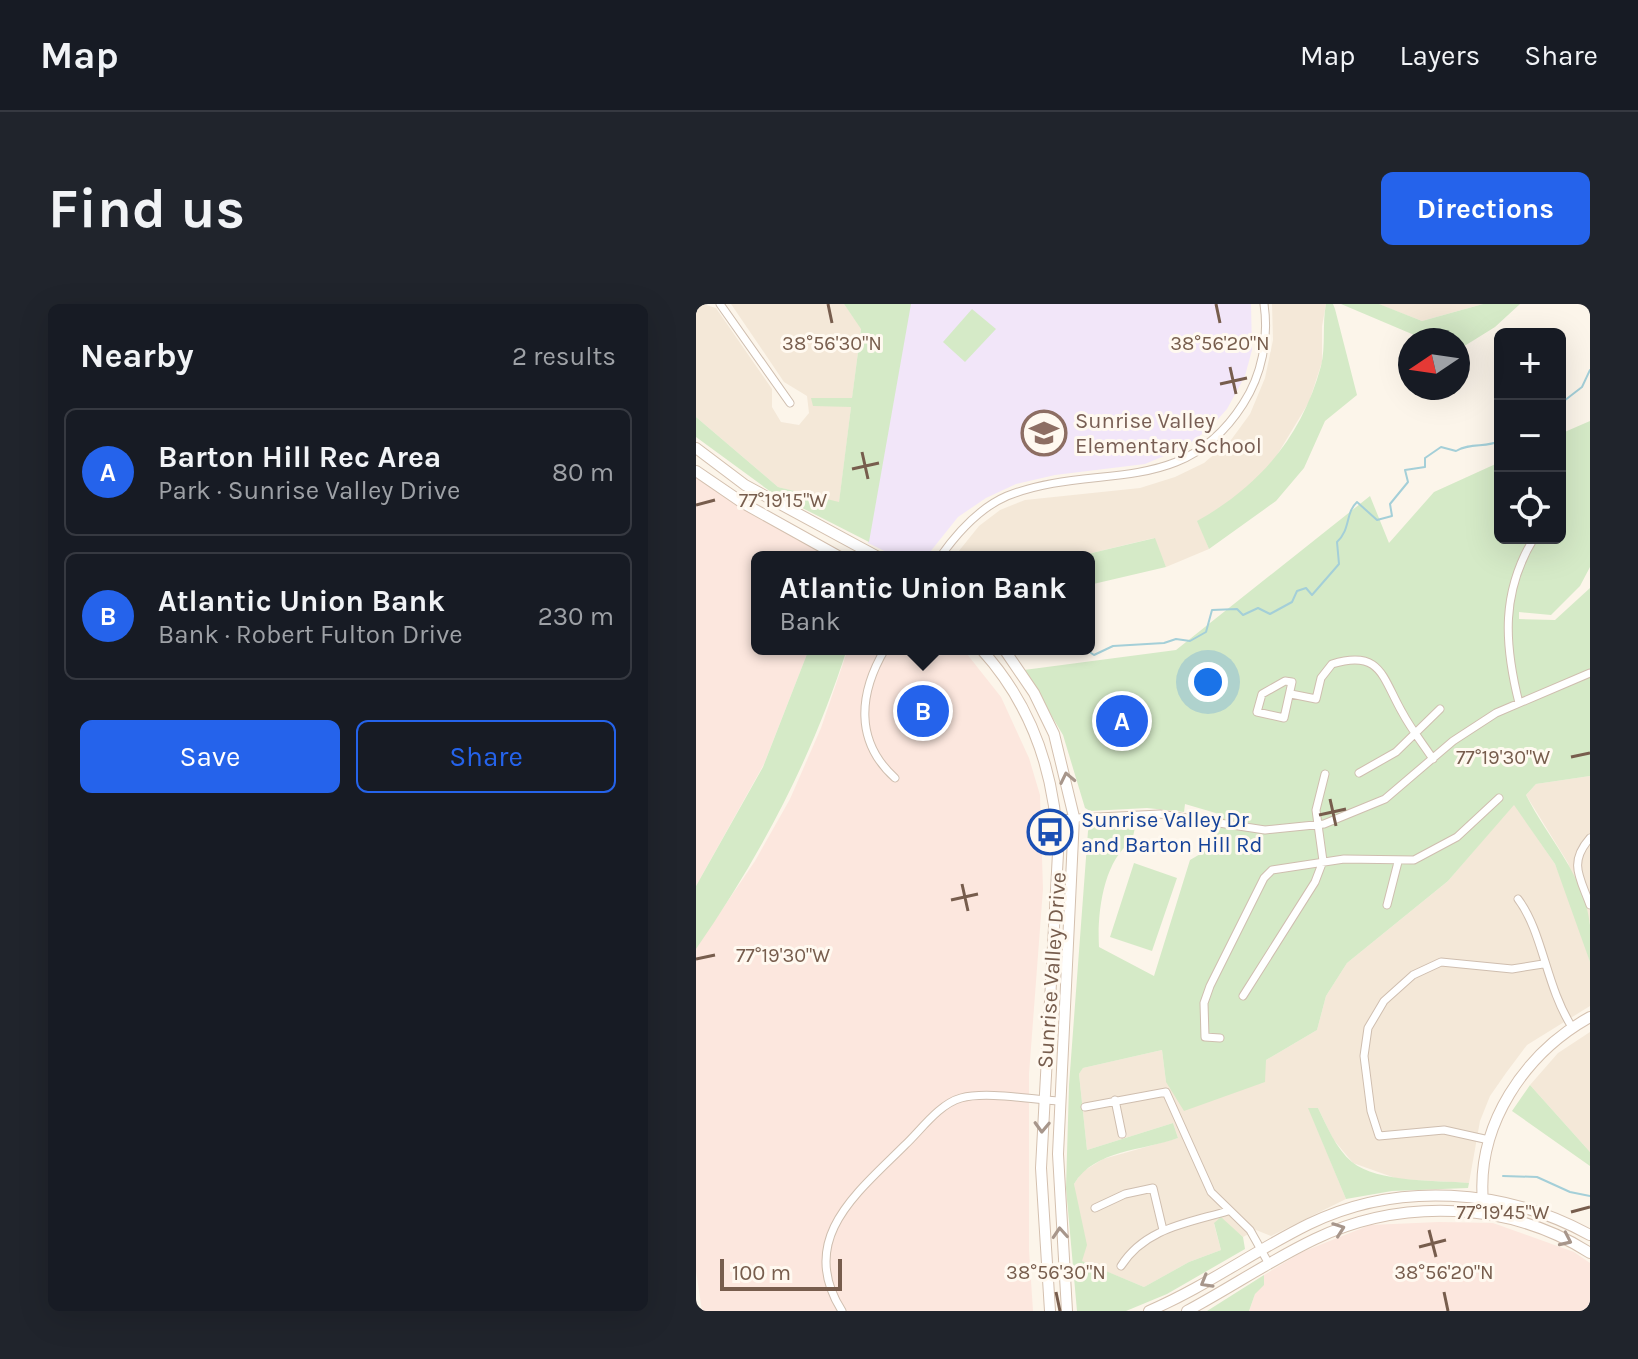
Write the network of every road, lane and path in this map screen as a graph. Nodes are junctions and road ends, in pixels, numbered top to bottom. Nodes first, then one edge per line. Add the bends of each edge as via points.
1 (720, 304) edge
2 (1264, 304) edge
3 (790, 403) dead end
4 (696, 448) edge
5 (696, 471) edge
6 (1531, 544) edge
7 (829, 551) edge
8 (867, 551) edge
9 (945, 551) edge
10 (882, 655) edge
11 (986, 655) edge
12 (1008, 655) edge
13 (1590, 673) edge
14 (1291, 694) junction
15 (1519, 703) junction
16 (1440, 709) dead end
17 (1416, 734) junction
18 (1433, 759) junction
19 (1359, 773) dead end
20 (1325, 774) dead end
21 (895, 778) dead end
22 (1499, 798) dead end
23 (1074, 817) junction
24 (1057, 819) junction
25 (1318, 825) junction
26 (1590, 838) edge
27 (1323, 861) junction
28 (1398, 862) junction
29 (1518, 899) dead end
30 (1387, 905) dead end
31 (1590, 905) edge
32 (1543, 964) junction
33 (1243, 996) dead end
34 (1590, 1017) edge
35 (1572, 1027) junction
36 (1220, 1038) dead end
37 (1043, 1100) junction
38 (1115, 1100) junction
39 (1060, 1101) junction
40 (1085, 1107) dead end
41 (1122, 1134) dead end
42 (1489, 1140) junction
43 (1482, 1198) junction
44 (1095, 1208) dead end
45 (1228, 1211) junction
46 (1472, 1213) junction
47 (1486, 1215) junction
48 (1163, 1230) junction
49 (1590, 1235) edge
50 (1262, 1251) junction
51 (1590, 1253) edge
52 (1269, 1264) junction
53 (1121, 1266) dead end
54 (842, 1311) edge
55 (1050, 1311) edge
56 (1067, 1311) edge
57 (1149, 1311) edge
58 (1187, 1311) edge

1 - 3 street
2 - 9 street via 1264,345 1254,383 1238,412 1207,444 1157,471 1040,487 1005,498 965,526
4 - 8 main road via 745,485
5 - 7 main road
6 - 15 street via 1513,582 1507,619
10 - 21 street via 869,679 864,718 876,755
11 - 24 main road, Sunrise Valley Drive via 1015,692 1037,736
23 -> 12 main road, Sunrise Valley Drive via 1054,734
13 - 15 street
14 - 14 street via 1292,682 1285,681 1262,694 1257,712 1284,718
14 - 17 street via 1316,699 1321,678 1332,664 1361,659 1386,677
15 - 18 street via 1474,726
16 - 17 street
17 - 18 street
17 - 19 street
18 - 25 street via 1385,799
20 - 25 street via 1316,810
22 - 28 street via 1457,837 1414,860
23 - 24 street
23 - 25 street via 1160,814 1265,830
23 - 39 main road, Sunrise Valley Drive
24 - 37 main road, Sunrise Valley Drive
25 - 27 street
26 - 31 street via 1578,851 1576,864
27 - 28 street
27 - 33 street
27 - 36 street via 1272,870 1264,878 1204,1003 1205,1037
28 - 30 street
29 - 32 street via 1532,924
32 - 35 street
32 - 42 street via 1512,969 1433,964 1394,991 1368,1028 1365,1072 1379,1136 1444,1130
34 - 35 main road
35 - 42 main road via 1518,1079
37 - 39 street
37 - 54 street via 970,1097 951,1102 846,1204 827,1252 829,1279
37 -> 55 main road, Sunrise Valley Drive via 1041,1198
38 - 40 street
38 - 41 street
38 - 45 street via 1166,1092 1205,1182
56 -> 39 main road, Sunrise Valley Drive via 1059,1210
42 - 43 main road
43 - 46 main road
43 - 47 main road
43 - 49 main road via 1538,1211
43 - 50 main road via 1422,1196 1363,1205 1310,1223
44 - 48 street via 1153,1188
45 - 48 street
45 - 50 street via 1244,1223
46 - 47 main road
52 -> 46 main road via 1338,1228 1376,1218 1426,1211
47 -> 51 main road via 1549,1232
48 - 53 street via 1143,1240
50 - 52 street
50 -> 57 main road
52 - 58 main road

